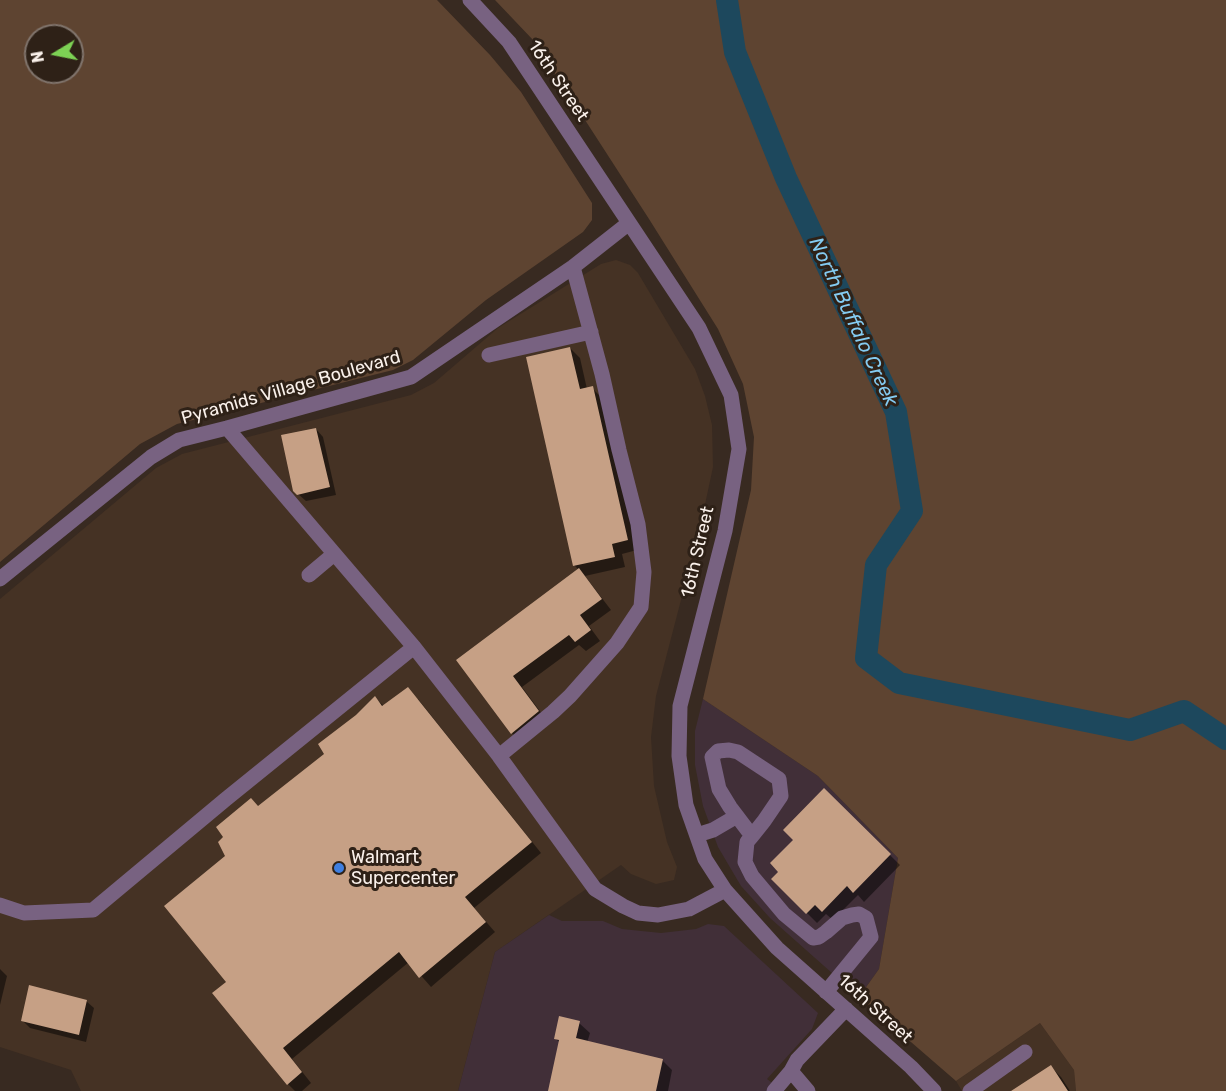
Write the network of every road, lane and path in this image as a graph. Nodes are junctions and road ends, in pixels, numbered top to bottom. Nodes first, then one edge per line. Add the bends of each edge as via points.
1 (470, 0) edge
2 (629, 223) junction
3 (573, 267) junction
4 (591, 332) junction
5 (489, 355) dead end
6 (227, 428) junction
7 (334, 554) junction
8 (309, 575) dead end
9 (0, 579) edge
10 (414, 647) junction
11 (500, 756) junction
12 (737, 816) junction
13 (697, 836) junction
14 (752, 836) junction
15 (725, 890) junction
16 (0, 905) edge
17 (826, 992) junction
18 (846, 1009) junction
19 (1025, 1052) dead end
20 (791, 1071) junction
21 (774, 1091) edge
22 (808, 1091) edge
23 (934, 1091) edge
24 (970, 1091) edge

1 - 2 street, 16th Street via 509,42
2 - 3 street, Pyramids Village Boulevard
2 - 13 street, 16th Street via 699,328 731,395 739,449 725,531 680,706 679,756 686,806
3 - 4 street
3 - 6 street, Pyramids Village Boulevard via 411,377
4 - 5 street
4 - 11 street via 638,524 644,572 641,607 617,644 570,696
6 - 7 street
6 - 9 street, Pyramids Village Boulevard via 179,440 151,457
7 - 8 street
7 - 10 street
10 - 11 street
10 - 16 street via 93,910 24,913
11 - 15 street via 595,889 622,906 658,915 689,909
12 - 13 street
12 - 14 street
12 - 14 street via 719,789 712,757 718,751 738,752 779,779 781,796
13 - 15 street, 16th Street via 705,859
14 - 17 street via 747,842 745,862 752,876 784,914 813,938 819,938 842,918 859,914 867,918 871,937
15 - 17 street, 16th Street via 777,948
17 - 18 street, 16th Street
18 - 20 street
18 - 23 street, 16th Street
19 - 24 street
20 - 21 street
20 - 22 street

